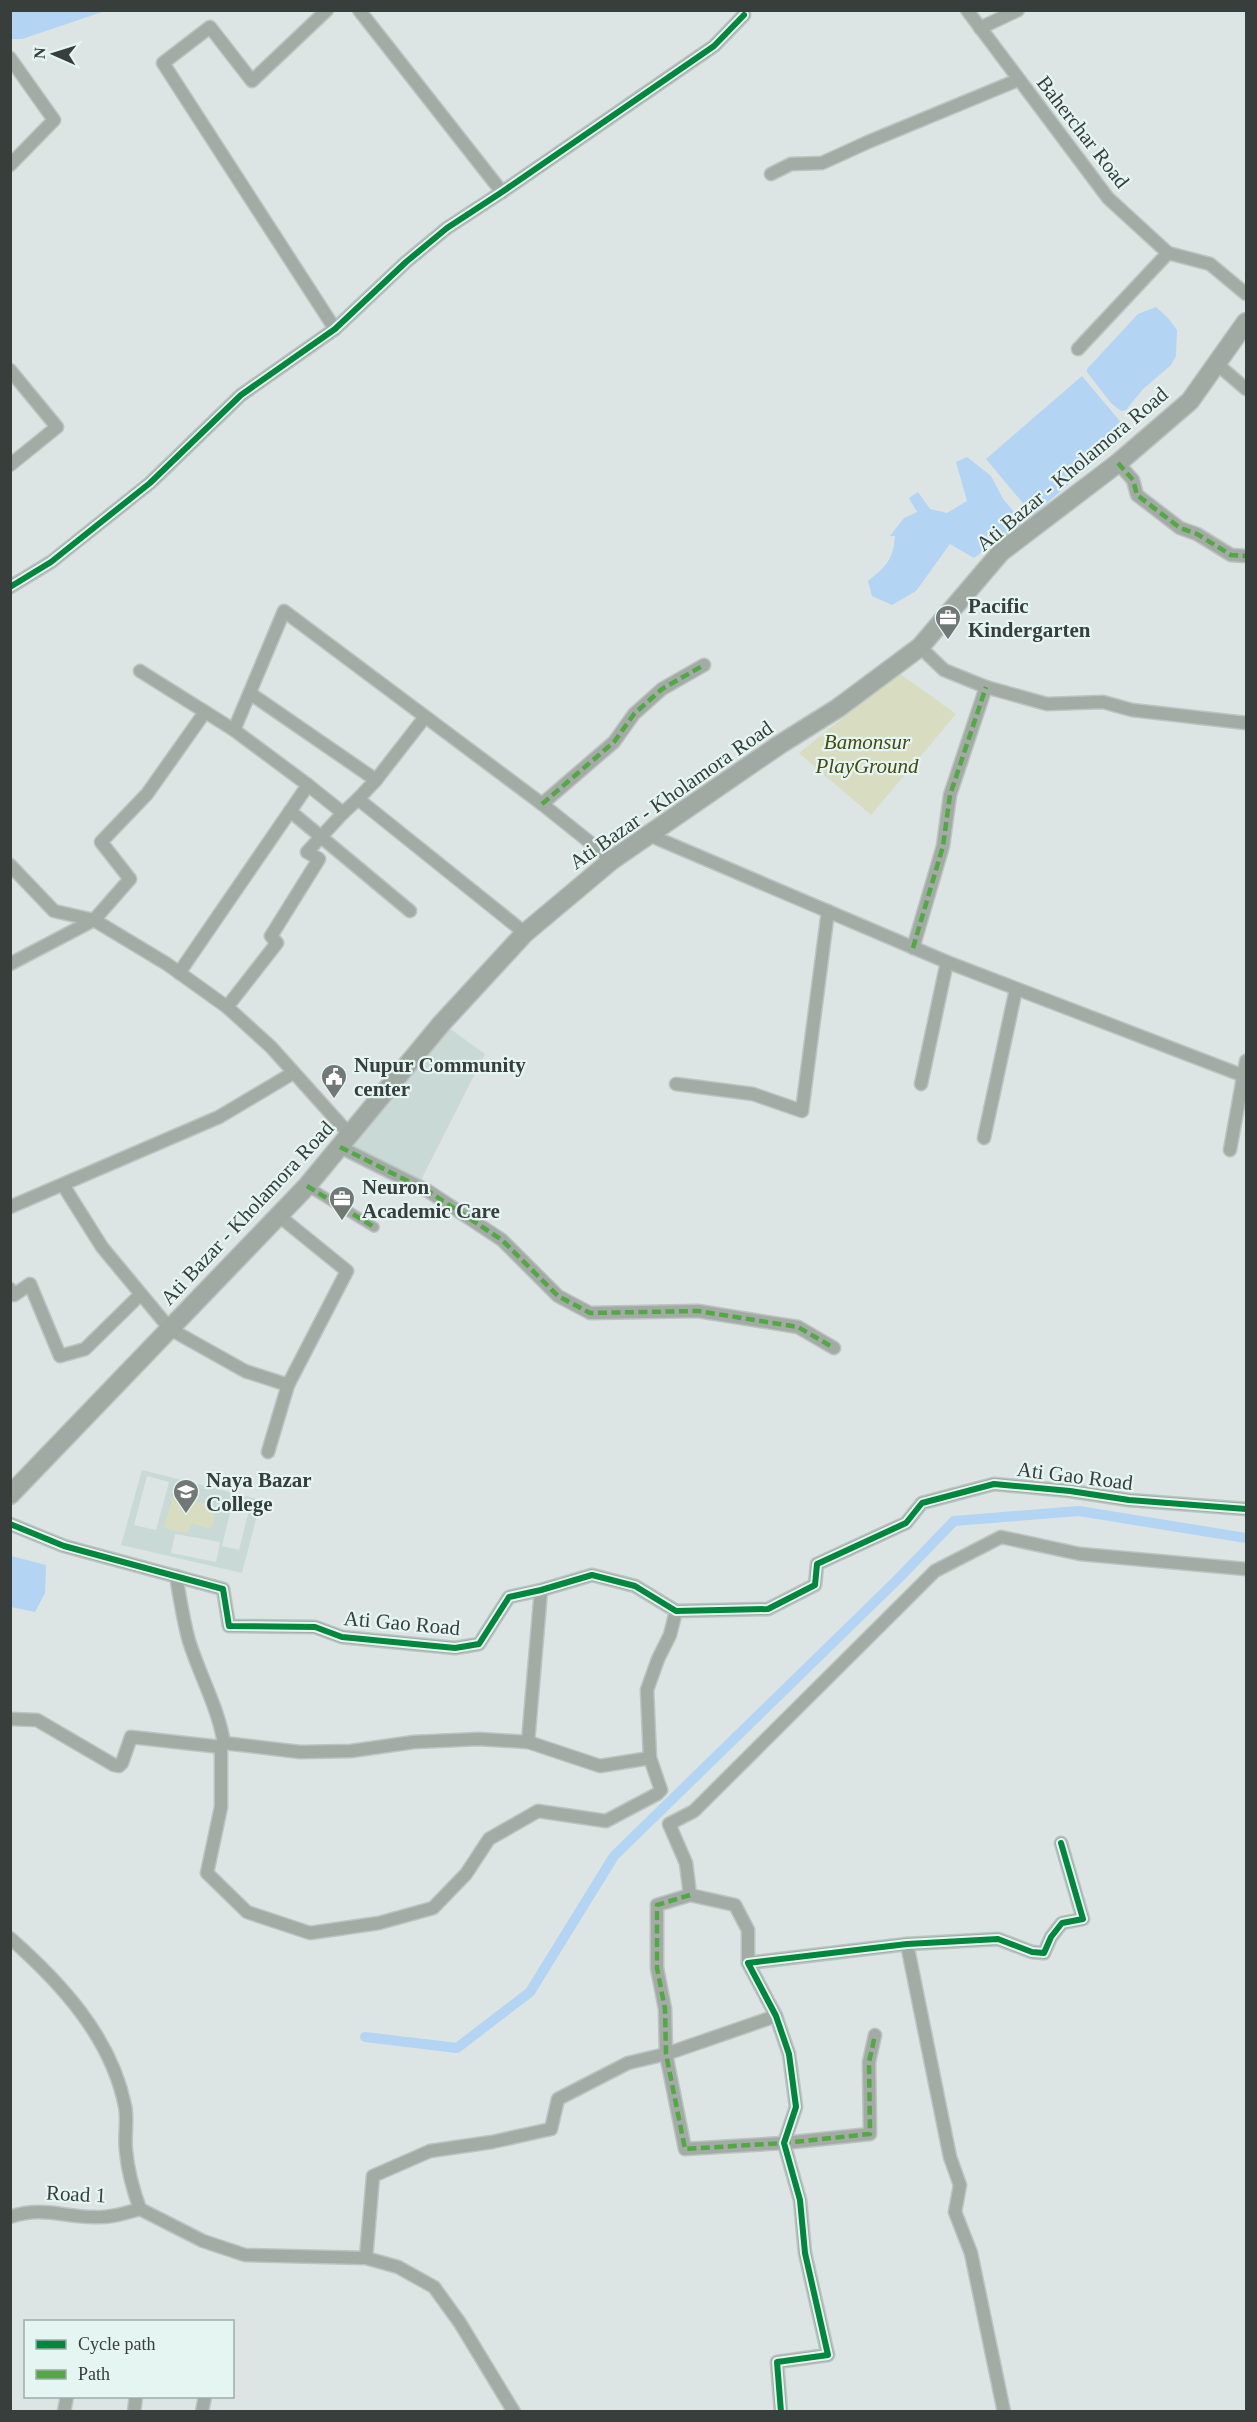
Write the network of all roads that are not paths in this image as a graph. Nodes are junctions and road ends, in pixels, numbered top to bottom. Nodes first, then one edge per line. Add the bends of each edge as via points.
1 (327, 10) edge
2 (359, 10) edge
3 (968, 10) edge
4 (1018, 10) edge
5 (744, 15) dead end
6 (980, 28) junction
7 (10, 58) edge
8 (1018, 80) junction
9 (10, 165) edge
10 (771, 174) dead end
11 (502, 192) junction
12 (1168, 254) junction
13 (1246, 294) edge
14 (1246, 322) edge
15 (335, 329) junction
16 (1078, 349) dead end
17 (1219, 361) junction
18 (10, 370) edge
19 (1246, 389) edge
20 (1118, 463) junction
21 (10, 465) edge
22 (1246, 556) edge
23 (10, 587) edge
24 (920, 648) junction
25 (704, 664) dead end
26 (140, 672) dead end
27 (986, 687) junction
28 (250, 694) junction
29 (205, 712) junction
30 (425, 717) junction
31 (1246, 723) edge
32 (234, 730) junction
33 (376, 780) junction
34 (308, 786) junction
35 (358, 799) junction
36 (542, 804) junction
37 (290, 811) junction
38 (343, 813) junction
39 (649, 835) junction
40 (320, 838) junction
41 (612, 860) junction
42 (10, 865) edge
43 (410, 911) dead end
44 (828, 911) junction
45 (94, 920) junction
46 (525, 933) junction
47 (914, 948) junction
48 (947, 962) junction
49 (10, 964) edge
50 (179, 973) junction
51 (1016, 989) junction
52 (227, 1007) junction
53 (1246, 1061) edge
54 (293, 1073) junction
55 (1244, 1076) junction
56 (676, 1084) dead end
57 (921, 1084) dead end
58 (984, 1138) dead end
59 (345, 1141) junction
60 (1230, 1150) dead end
61 (63, 1185) junction
62 (307, 1186) junction
63 (10, 1208) edge
64 (278, 1215) junction
65 (374, 1227) dead end
66 (10, 1289) edge
67 (141, 1294) junction
68 (170, 1329) junction
69 (834, 1348) dead end
70 (288, 1385) junction
71 (268, 1452) dead end
72 (10, 1495) edge
73 (1246, 1509) edge
74 (10, 1524) edge
75 (1246, 1569) edge
76 (176, 1576) junction
77 (542, 1590) junction
78 (676, 1611) junction
79 (10, 1719) edge
80 (528, 1742) junction
81 (222, 1745) junction
82 (650, 1758) junction
83 (1061, 1843) dead end
84 (690, 1894) junction
85 (10, 1938) edge
86 (907, 1944) junction
87 (748, 1964) junction
88 (776, 2016) junction
89 (875, 2035) dead end
90 (666, 2054) junction
91 (784, 2143) junction
92 (140, 2209) junction
93 (10, 2217) edge
94 (366, 2258) junction
95 (514, 2412) edge
96 (781, 2412) edge
97 (1004, 2412) edge

1 - 15 street via 252,81 210,27 162,63
2 - 11 street
3 - 6 street, Baherchar Road
4 - 6 street
5 - 11 street via 714,46
6 - 8 street, Baherchar Road
7 - 9 street via 54,120
8 - 10 street via 822,163 790,164
8 - 12 street, Baherchar Road via 1108,198
11 - 15 street via 447,228
12 - 13 street, Baherchar Road via 1210,264
12 - 16 street
14 - 17 main road, Ati Bazar - Kholamora Road
15 - 23 street via 241,395 150,483 51,562
17 - 19 street
17 - 20 main road, Ati Bazar - Kholamora Road via 1190,400
18 - 21 street via 57,427
20 - 22 street via 1133,480 1137,495 1180,528 1231,555
20 - 24 main road, Ati Bazar - Kholamora Road via 1001,552
24 - 27 street via 944,670
24 - 39 main road, Ati Bazar - Kholamora Road
25 - 36 street via 662,689 634,714 614,742
26 - 29 street
27 - 31 street via 1047,704 1103,702 1132,710
27 - 47 street via 950,795 943,846
28 - 30 street via 284,611
28 - 32 street
28 - 33 street
29 - 32 street
29 - 45 street via 147,794 101,842 130,879
30 - 33 street
30 - 36 street
32 - 34 street
33 - 35 street
34 - 37 street
34 - 38 street
35 - 38 street
35 - 46 street
36 - 41 street
37 - 40 street
37 - 50 street
38 - 40 street
39 - 41 main road, Ati Bazar - Kholamora Road
39 - 44 street
40 - 43 street
40 - 52 street via 307,852 319,859 271,936 277,943
41 - 46 main road, Ati Bazar - Kholamora Road
42 - 45 street via 54,911
44 - 47 street
44 - 56 street via 802,1111 753,1094
45 - 49 street
45 - 50 street
46 - 59 main road, Ati Bazar - Kholamora Road via 442,1023
47 - 48 street
48 - 51 street
48 - 57 street
50 - 52 street
51 - 55 street
51 - 58 street
52 - 54 street
53 - 55 street
54 - 59 street
54 - 61 street via 219,1117
55 - 60 street
59 - 62 main road, Ati Bazar - Kholamora Road
59 - 69 street via 502,1240 558,1296 590,1313 698,1311 798,1327
61 - 63 street
61 - 67 street via 102,1247
62 - 64 main road, Ati Bazar - Kholamora Road
62 - 65 street
64 - 68 main road, Ati Bazar - Kholamora Road
64 - 70 street via 347,1271
66 - 67 street via 14,1295 30,1284 60,1356 85,1349
67 - 68 street
68 - 70 street via 245,1371
68 - 72 main road, Ati Bazar - Kholamora Road
70 - 71 street
73 - 78 street, Ati Gao Road via 994,1484 922,1503 906,1523 817,1564 814,1585 768,1609
74 - 76 street via 64,1546
75 - 84 street via 1080,1554 1000,1537 935,1571 694,1812 669,1824 686,1863
76 - 77 street, Ati Gao Road via 223,1589 229,1626 315,1627 342,1637 455,1648 479,1644 509,1597
76 - 81 street via 189,1639 221,1724
77 - 78 street, Ati Gao Road via 592,1575 635,1586
77 - 80 street
78 - 82 street via 647,1690
79 - 81 street via 36,1720 119,1766 131,1737
80 - 81 street via 479,1739 300,1752
80 - 82 street via 600,1766
81 - 82 street via 221,1807 207,1873 247,1912 309,1933 379,1923 433,1908 466,1874 489,1839 538,1811 606,1821 661,1790
83 - 86 street via 1083,1919 1062,1923 1044,1953 998,1939
84 - 87 street via 735,1905 748,1930
84 - 90 street via 657,1905 657,1968 665,2009
85 - 92 street via 48,1971 89,2020 125,2106 126,2150
86 - 87 street
86 - 97 street via 950,2157 960,2184 955,2212 970,2253
87 - 88 street
88 - 90 street
88 - 91 street via 789,2054 796,2107
89 - 91 street via 868,2061 870,2134
90 - 91 street via 685,2149
90 - 94 street via 628,2063 558,2099 551,2129 430,2151 373,2176
91 - 96 street via 800,2200 806,2253 828,2355 777,2362
92 - 93 street, Road 1 via 116,2216 28,2211
92 - 94 street via 203,2241 245,2255
94 - 95 street via 398,2267 434,2287

